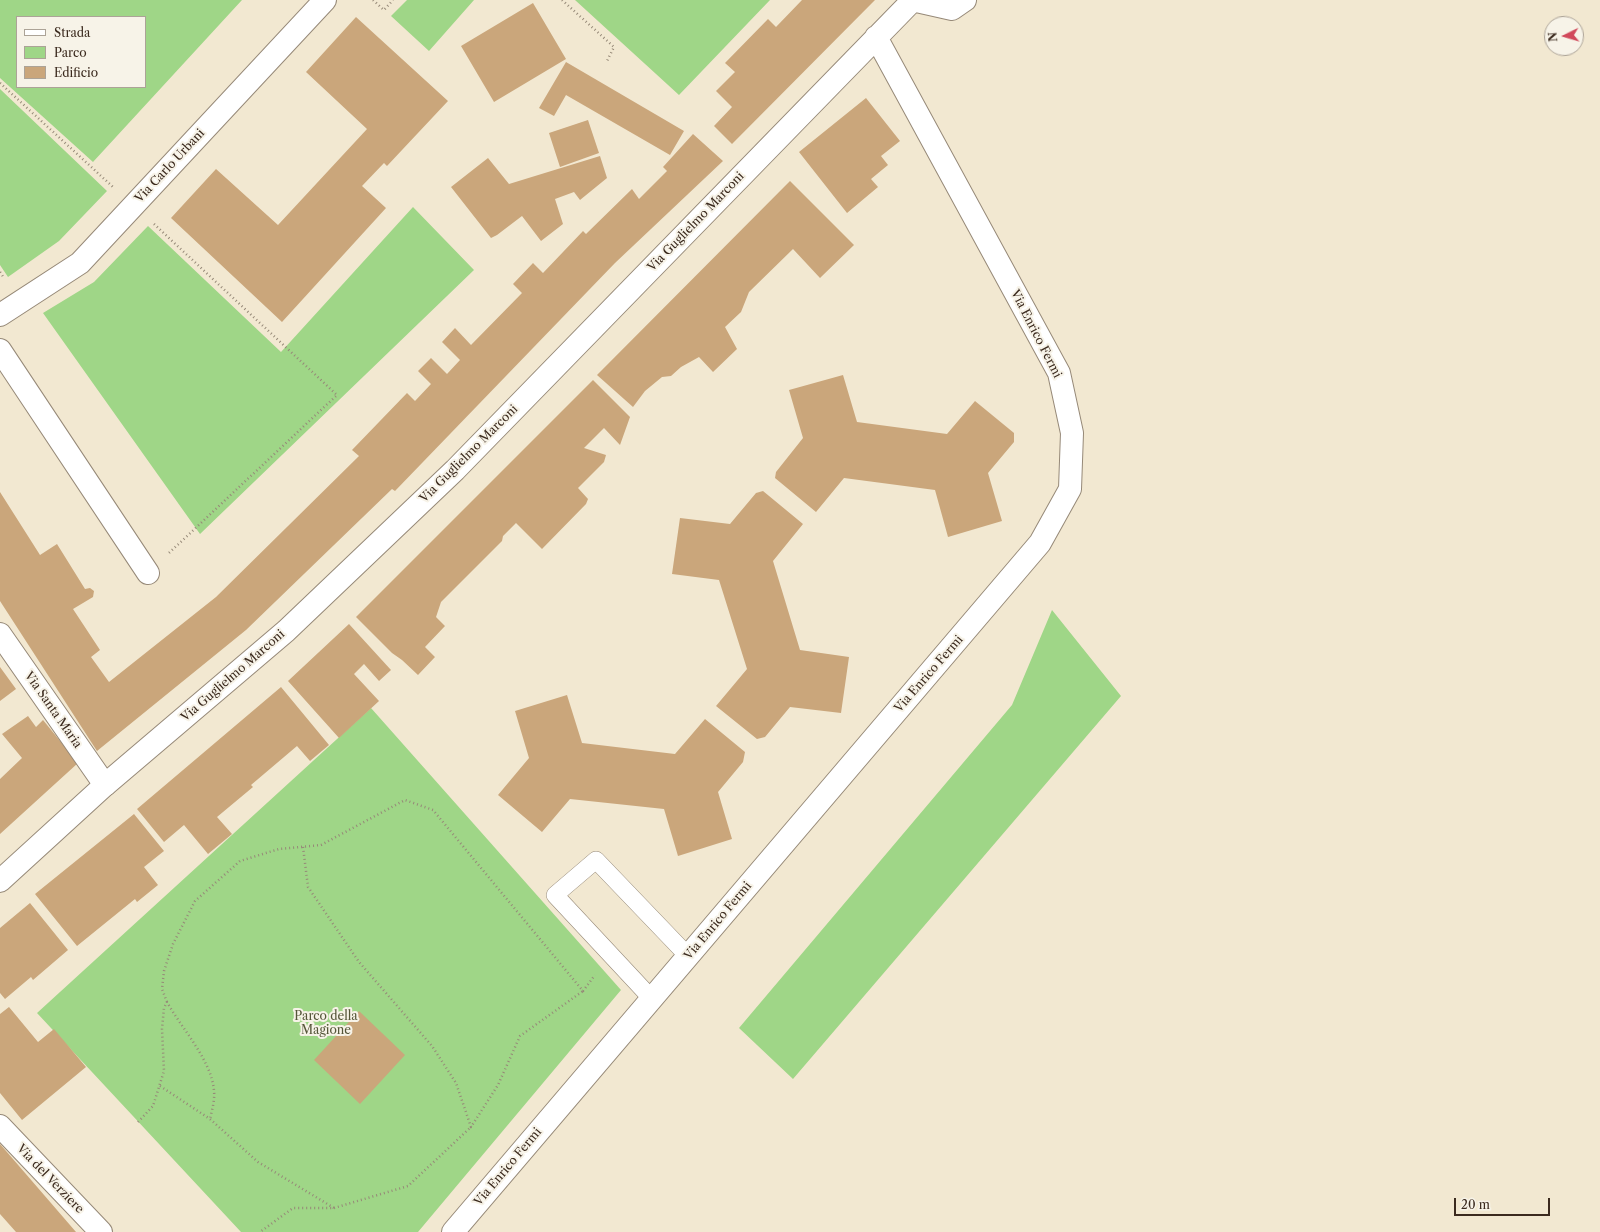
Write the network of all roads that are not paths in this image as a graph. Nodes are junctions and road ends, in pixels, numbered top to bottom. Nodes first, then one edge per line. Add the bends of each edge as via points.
1 (325, 0) edge
2 (912, 0) edge
3 (965, 0) edge
4 (876, 37) junction
5 (0, 315) edge
6 (0, 350) edge
7 (148, 573) road end
8 (0, 634) edge
9 (105, 785) junction
10 (0, 881) edge
11 (688, 956) junction
12 (652, 999) junction
13 (0, 1126) edge
14 (101, 1232) edge
15 (452, 1232) edge

1 - 5 street, Via Carlo Urbani via 80,263
2 - 3 street via 952,9
2 - 4 street, Via Guglielmo Marconi
4 - 9 street, Via Guglielmo Marconi via 454,470 286,631
4 - 11 street, Via Enrico Fermi via 1059,373 1072,433 1070,489 1040,544
6 - 7 street
8 - 9 street, Via Santa Maria
9 - 10 street, Via Guglielmo Marconi
11 - 12 street, Via Enrico Fermi
11 - 12 lane via 596,860 554,894
12 - 15 street, Via Enrico Fermi
13 - 14 street, Via del Verziere

